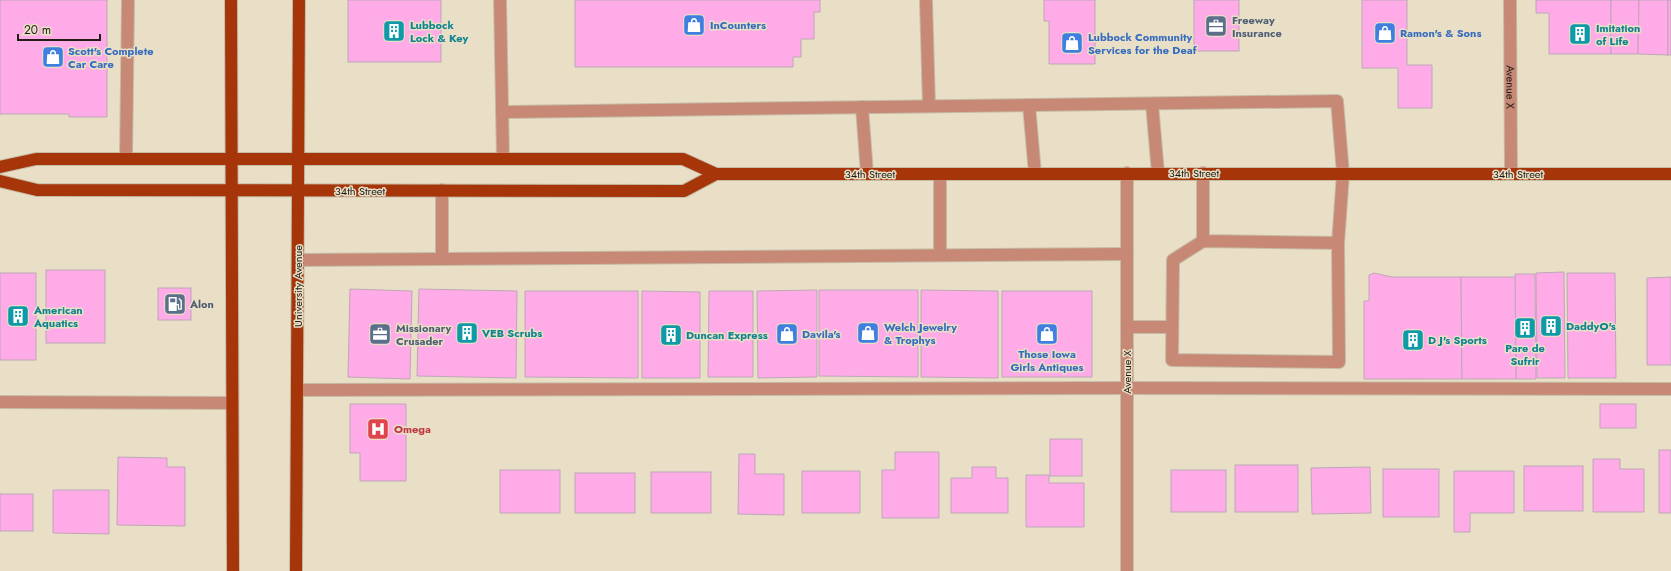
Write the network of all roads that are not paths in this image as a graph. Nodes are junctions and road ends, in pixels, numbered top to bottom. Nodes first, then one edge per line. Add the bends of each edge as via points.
1 (128, 0) edge
2 (231, 0) edge
3 (299, 0) edge
4 (500, 0) edge
5 (926, 0) edge
6 (1510, 0) edge
7 (1152, 104) junction
8 (1029, 105) junction
9 (929, 106) junction
10 (862, 107) junction
11 (502, 112) junction
12 (231, 158) junction
13 (298, 158) junction
14 (503, 158) junction
15 (126, 159) junction
16 (0, 167) edge
17 (1127, 173) junction
18 (1158, 173) junction
19 (1203, 173) junction
20 (716, 174) junction
21 (867, 174) junction
22 (940, 174) junction
23 (1035, 174) junction
24 (1343, 174) junction
25 (1511, 174) junction
26 (1671, 174) edge
27 (0, 181) edge
28 (231, 190) junction
29 (442, 190) junction
30 (298, 191) junction
31 (1203, 241) junction
32 (1338, 243) junction
33 (940, 254) junction
34 (1127, 254) junction
35 (442, 259) junction
36 (298, 260) junction
37 (1127, 326) junction
38 (1172, 326) junction
39 (1127, 388) junction
40 (1671, 389) edge
41 (298, 390) junction
42 (0, 402) edge
43 (232, 403) junction
44 (233, 571) edge
45 (296, 571) edge
46 (1127, 571) edge

1 - 15 street
2 - 12 main road
3 - 13 main road, University Avenue
4 - 11 street
5 - 9 street
6 - 25 street, Avenue X
7 - 8 street
7 - 18 street
7 - 24 street via 1337,102
8 - 9 street
8 - 23 street
9 - 10 street
10 - 11 street
10 - 21 street
11 - 14 street
12 - 13 main road, 34th Street
12 - 15 main road, 34th Street
12 - 28 main road
13 - 14 main road, 34th Street
13 - 30 main road, University Avenue
14 - 20 main road, 34th Street via 683,159
15 - 16 main road, 34th Street via 36,159
17 - 18 main road, 34th Street
17 - 23 main road, 34th Street
17 - 34 street, Avenue X
18 - 19 main road, 34th Street
19 - 24 main road, 34th Street
19 - 31 street
20 - 21 main road, 34th Street
20 - 29 main road, 34th Street via 684,191
21 - 22 main road, 34th Street
22 - 23 main road, 34th Street
22 - 33 street
24 - 25 main road, 34th Street
24 - 32 street
25 - 26 main road, 34th Street
27 - 28 main road, 34th Street via 37,190
28 - 30 main road, 34th Street
28 - 43 main road
29 - 30 main road, 34th Street
29 - 35 street
30 - 36 main road, University Avenue
31 - 32 street
31 - 38 street via 1173,260
32 - 38 street via 1339,362 1172,360
33 - 34 street
33 - 35 street
34 - 37 street, Avenue X
35 - 36 street
36 - 41 main road, University Avenue
37 - 38 street
37 - 39 street, Avenue X
39 - 40 street
39 - 41 street
39 - 46 street, Avenue X
41 - 45 main road, University Avenue
42 - 43 street
43 - 44 main road

